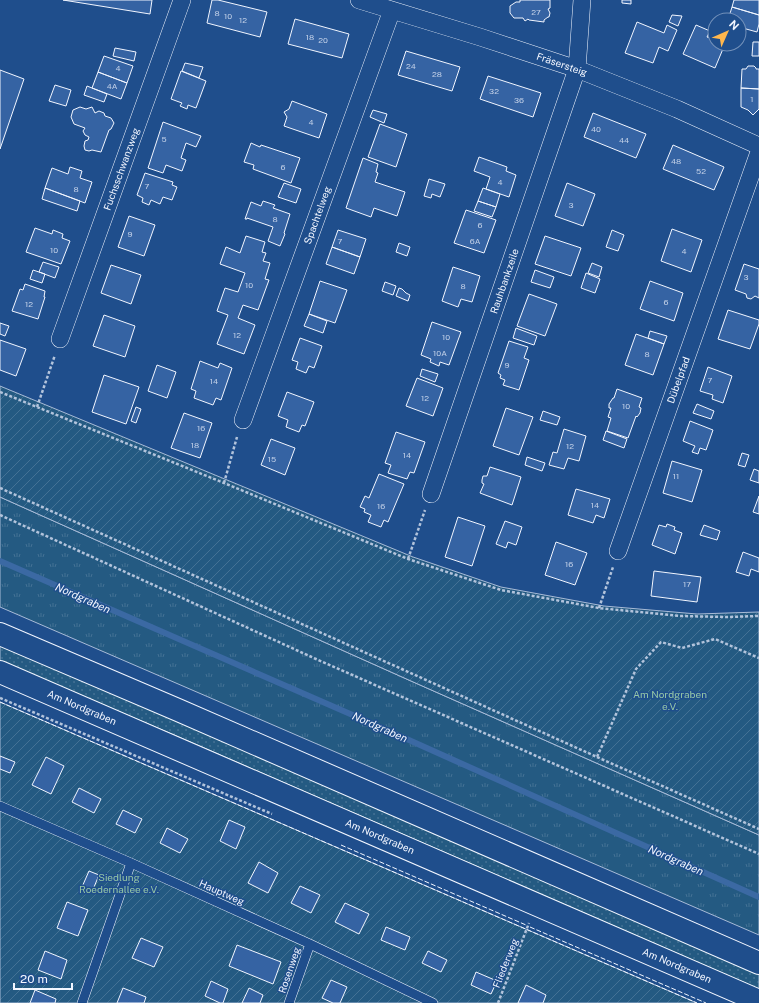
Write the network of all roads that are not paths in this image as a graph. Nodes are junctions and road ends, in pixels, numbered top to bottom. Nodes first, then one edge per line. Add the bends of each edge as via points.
1 (182, 0) edge
2 (359, 0) edge
3 (582, 0) edge
4 (392, 10) junction
5 (577, 69) junction
6 (759, 146) edge
7 (759, 152) edge
8 (60, 339) road end
9 (242, 420) road end
10 (431, 494) road end
11 (618, 551) road end
12 (0, 634) edge
13 (0, 672) edge
14 (0, 806) edge
15 (131, 863) junction
16 (310, 944) junction
17 (759, 963) edge
18 (759, 1000) edge
19 (82, 1003) edge
20 (289, 1003) edge
21 (433, 1003) edge

1 - 8 street, Fuchsschwanzweg
2 - 4 street, Fräsersteig
3 - 5 street, Rauhbankzeile
4 - 5 street, Fräsersteig
4 - 9 street, Spachtelweg
5 - 6 street, Fräsersteig via 677,109
5 - 10 street, Rauhbankzeile
7 - 11 street, Dübelpfad
12 - 17 main road
13 - 18 main road, Am Nordgraben
14 - 15 lane, Hauptweg
15 - 16 lane, Hauptweg
15 - 19 lane
16 - 20 lane, Rosenweg
16 - 21 lane, Hauptweg

